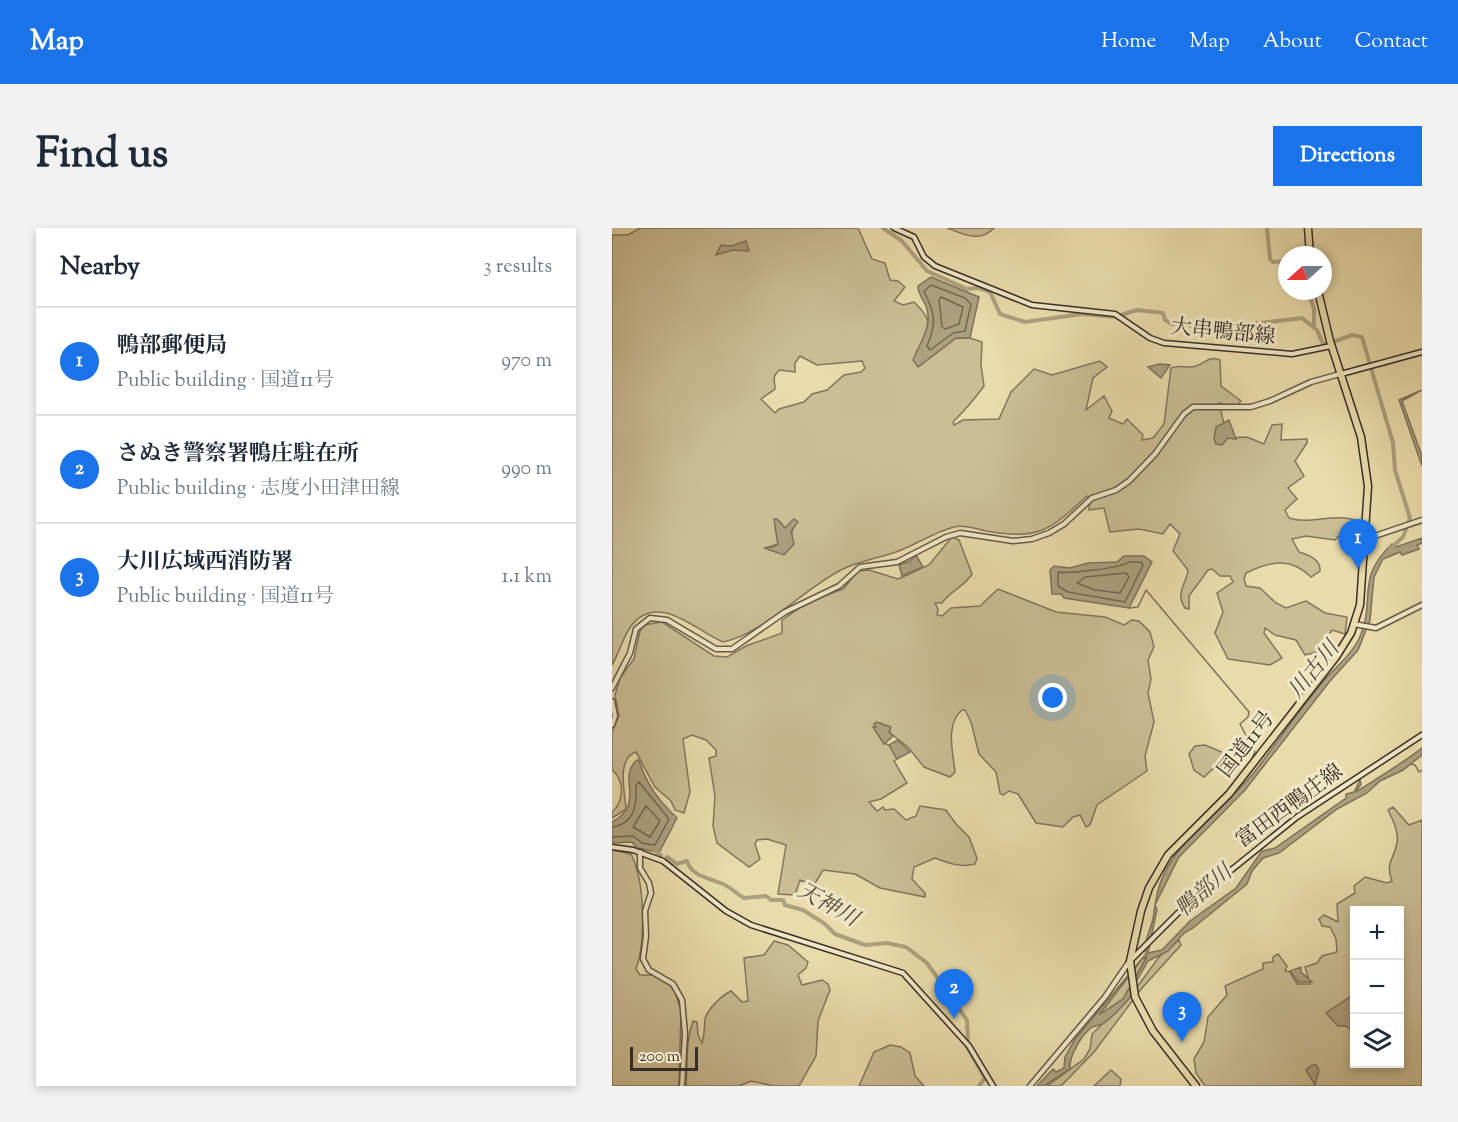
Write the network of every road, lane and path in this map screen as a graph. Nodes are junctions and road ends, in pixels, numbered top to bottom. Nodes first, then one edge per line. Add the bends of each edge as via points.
1 (894, 228) edge
2 (1308, 228) edge
3 (1309, 246) edge
4 (1320, 300) edge
5 (1331, 346) junction
6 (1422, 352) edge
7 (1341, 374) junction
8 (1422, 520) edge
9 (1366, 539) junction
10 (1422, 605) edge
11 (1354, 624) junction
12 (612, 688) edge
13 (612, 701) edge
14 (612, 725) edge
15 (1422, 735) edge
16 (612, 847) edge
17 (640, 852) junction
18 (1131, 948) junction
19 (1140, 952) junction
20 (1128, 968) junction
21 (682, 1086) edge
22 (993, 1086) edge
23 (1030, 1086) edge
24 (1196, 1086) edge

1 - 5 street, 大串鴨部線 via 914,237 924,256 935,266 1032,305 1115,314 1164,343 1292,354
2 - 3 highway
4 - 5 highway, 国道11号
5 - 7 highway, 国道11号
6 - 7 street
7 - 9 highway, 国道11号 via 1366,456
7 - 12 street via 1257,405 1193,407 1129,481 1092,498 1049,533 1013,541 960,533 897,562 860,567 839,586 786,612 732,649 716,649 668,620 650,618 636,629 630,653
8 - 9 street
9 - 11 highway, 国道11号
10 - 11 street via 1376,628
11 - 18 highway, 国道11号 via 1336,657 1237,785 1168,855 1145,898
13 - 14 street
15 - 19 street, 富田西鴨庄線 via 1297,817 1178,913
16 - 17 street
17 - 21 street via 640,868 651,893 645,911 643,959 649,970 674,984 682,1000
17 - 22 street via 663,861 751,925 903,973 969,1046
18 - 19 street via 1132,953
18 - 20 highway, 国道11号
19 - 20 street, 富田西鴨庄線
20 - 23 street, 富田西鴨庄線
20 - 24 highway, 国道11号 via 1136,997 1153,1031

